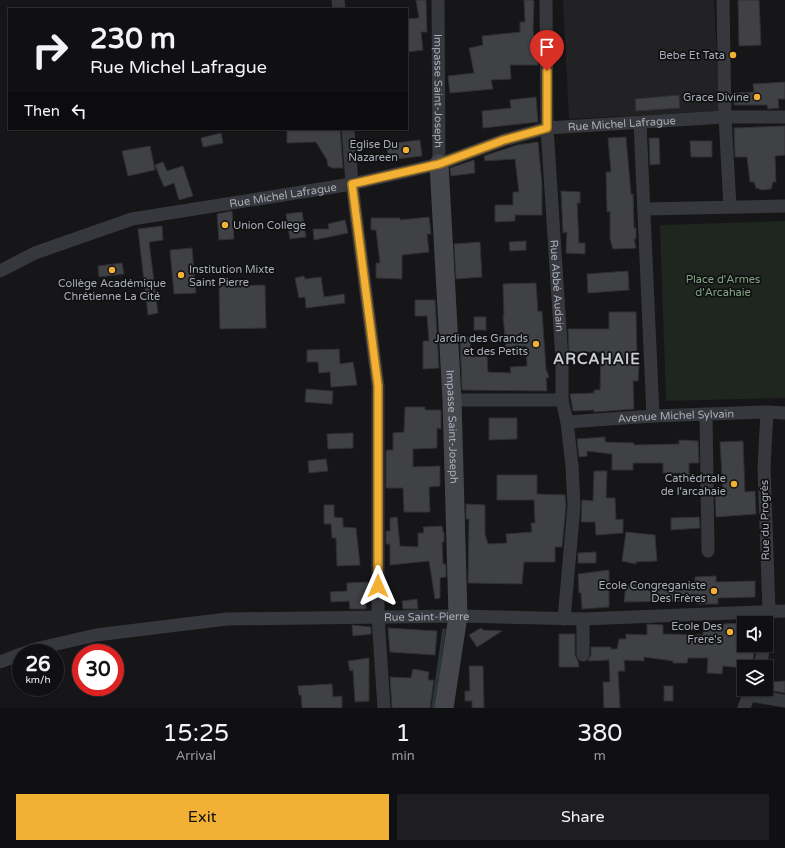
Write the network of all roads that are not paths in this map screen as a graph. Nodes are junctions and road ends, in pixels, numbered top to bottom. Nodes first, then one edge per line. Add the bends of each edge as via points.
1 (438, 0) edge
2 (546, 0) edge
3 (723, 0) edge
4 (785, 117) edge
5 (725, 118) junction
6 (640, 123) junction
7 (547, 128) junction
8 (348, 130) edge
9 (439, 164) junction
10 (352, 184) junction
11 (785, 206) edge
12 (730, 207) junction
13 (644, 209) junction
14 (0, 271) edge
15 (452, 400) junction
16 (562, 400) junction
17 (767, 412) junction
18 (785, 413) edge
19 (706, 414) junction
20 (653, 416) junction
21 (567, 422) junction
22 (708, 552) dead end
23 (768, 611) junction
24 (785, 611) edge
25 (458, 616) junction
26 (767, 616) edge
27 (378, 617) junction
28 (564, 619) junction
29 (583, 619) junction
30 (57, 644) edge
31 (583, 656) dead end
32 (12, 658) edge
33 (0, 662) edge
34 (748, 696) edge
35 (766, 696) edge
36 (785, 701) edge
37 (384, 708) edge
38 (444, 708) edge
39 (744, 708) edge

1 - 9 street, Impasse Saint-Joseph
2 - 7 street, Rue Abbé Audain
3 - 5 street
4 - 5 street, Rue Michel Lafrague
5 - 6 street, Rue Michel Lafrague
5 - 12 street
6 - 7 street, Rue Michel Lafrague
6 - 13 street
7 - 9 street, Rue Michel Lafrague via 504,140
7 - 16 street, Rue Abbé Audain via 562,360
8 - 10 street
9 - 10 street, Rue Michel Lafrague
9 - 15 street, Impasse Saint-Joseph
10 - 14 street, Rue Michel Lafrague via 132,219 35,253
10 - 27 street via 378,386
11 - 12 street
12 - 13 street
13 - 20 street
15 - 16 street
15 - 25 street, Impasse Saint-Joseph
16 - 21 street, Rue Abbé Audain
17 - 18 street, Avenue Michel Sylvain
17 - 19 street, Avenue Michel Sylvain
17 - 23 street, Rue du Progrès via 764,467
19 - 20 street, Avenue Michel Sylvain
19 - 22 street
20 - 21 street, Avenue Michel Sylvain
21 - 28 street, Rue Abbé Audain via 574,506
23 - 24 street, Rue Saint-Pierre
23 - 26 street, Rue du Progrès
23 - 29 street, Rue Saint-Pierre
25 - 27 street, Rue Saint-Pierre
25 - 28 street, Rue Saint-Pierre
25 - 38 street, Impasse Saint-Joseph
27 - 30 street, Rue Saint-Pierre via 227,618 96,635
27 - 37 street
28 - 29 street, Rue Saint-Pierre
29 - 31 street
32 - 33 street, Rue Saint-Pierre
34 - 39 street
35 - 36 street

